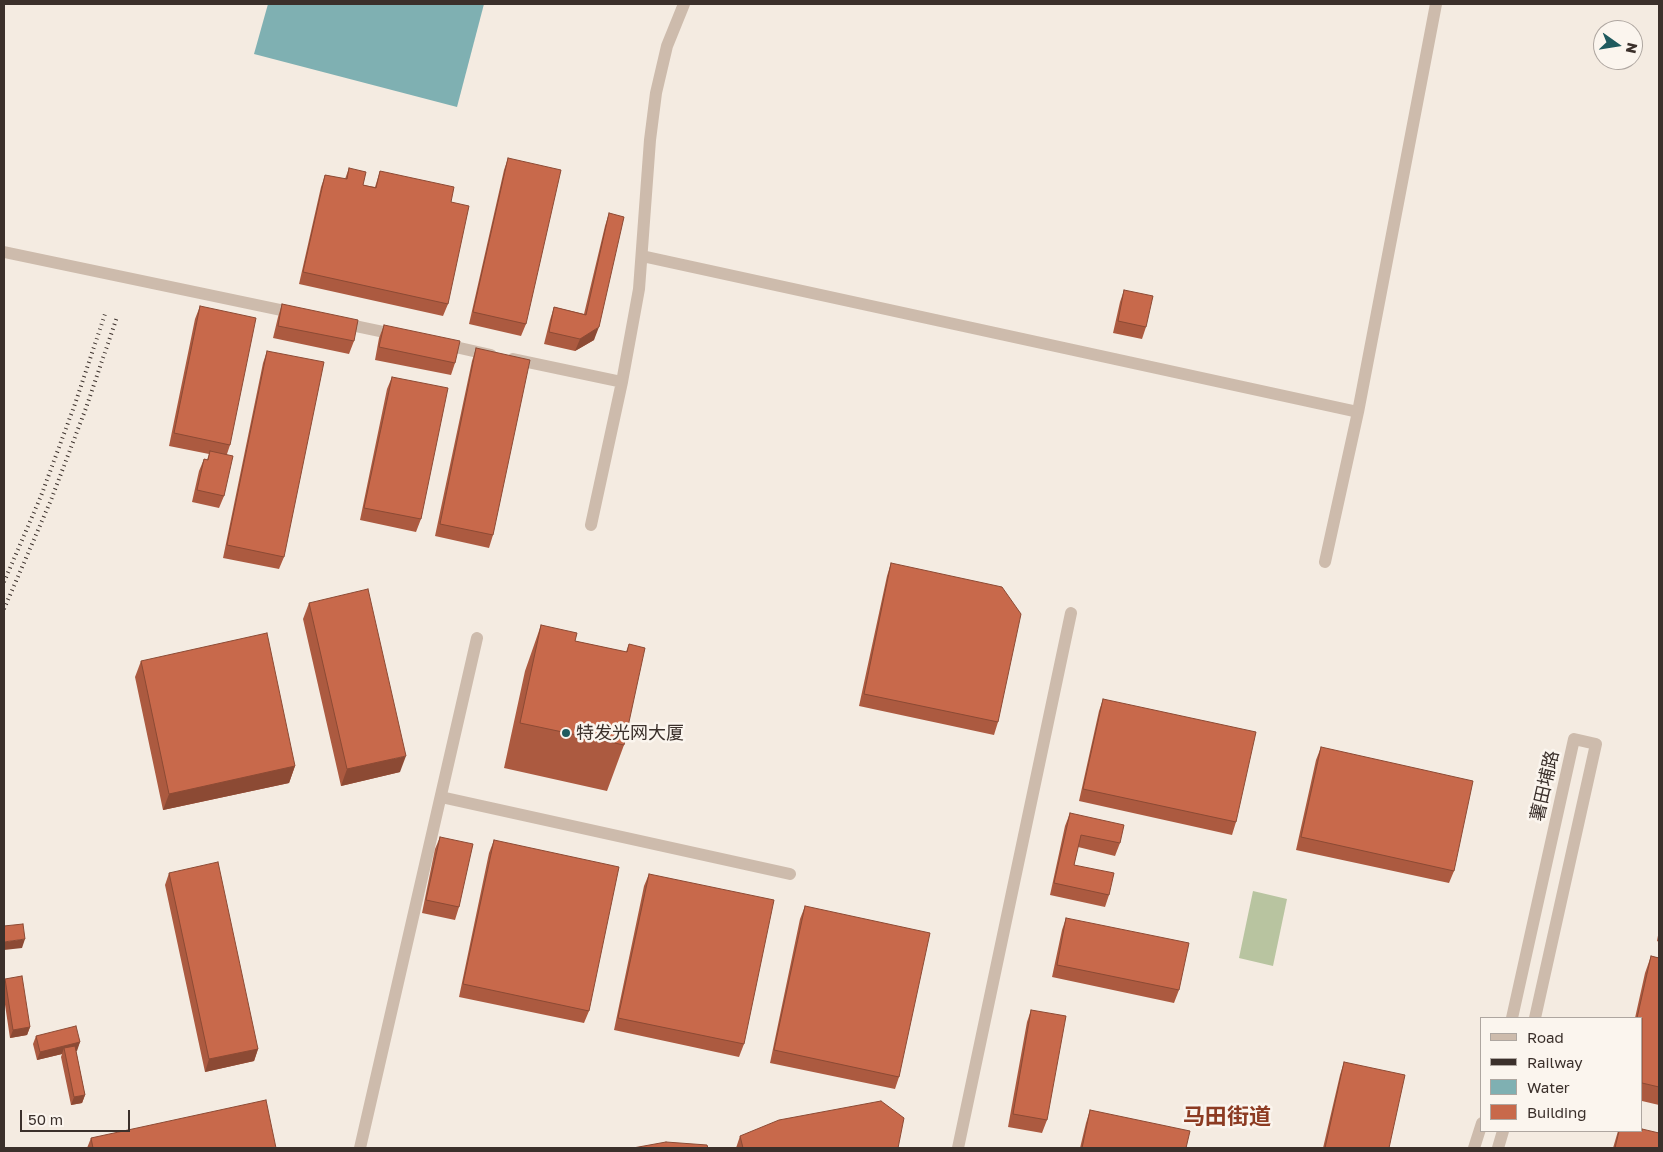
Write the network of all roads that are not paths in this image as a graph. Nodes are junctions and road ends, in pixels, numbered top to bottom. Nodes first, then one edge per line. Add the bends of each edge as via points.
1 (684, 4) edge
2 (1436, 4) edge
3 (4, 252) edge
4 (642, 256) junction
5 (303, 315) edge
6 (332, 321) edge
7 (410, 338) edge
8 (429, 342) edge
9 (622, 382) junction
10 (1358, 412) junction
11 (592, 525) dead end
12 (1325, 562) dead end
13 (1071, 613) dead end
14 (477, 638) dead end
15 (440, 797) junction
16 (790, 874) dead end
17 (1512, 1017) edge
18 (1535, 1017) edge
19 (1480, 1129) edge
20 (1503, 1132) edge
21 (360, 1148) edge
22 (958, 1148) edge
23 (1474, 1148) edge
24 (1498, 1148) edge

1 - 4 street via 667,46 656,94
2 - 10 street
3 - 5 street
4 - 9 street
4 - 10 street
6 - 7 street
8 - 9 street
9 - 11 street
10 - 12 street
13 - 22 street
14 - 15 street
15 - 16 street
15 - 21 street
17 - 18 street, 薯田埔路 via 1574,740 1596,744
19 - 23 street
20 - 24 street

